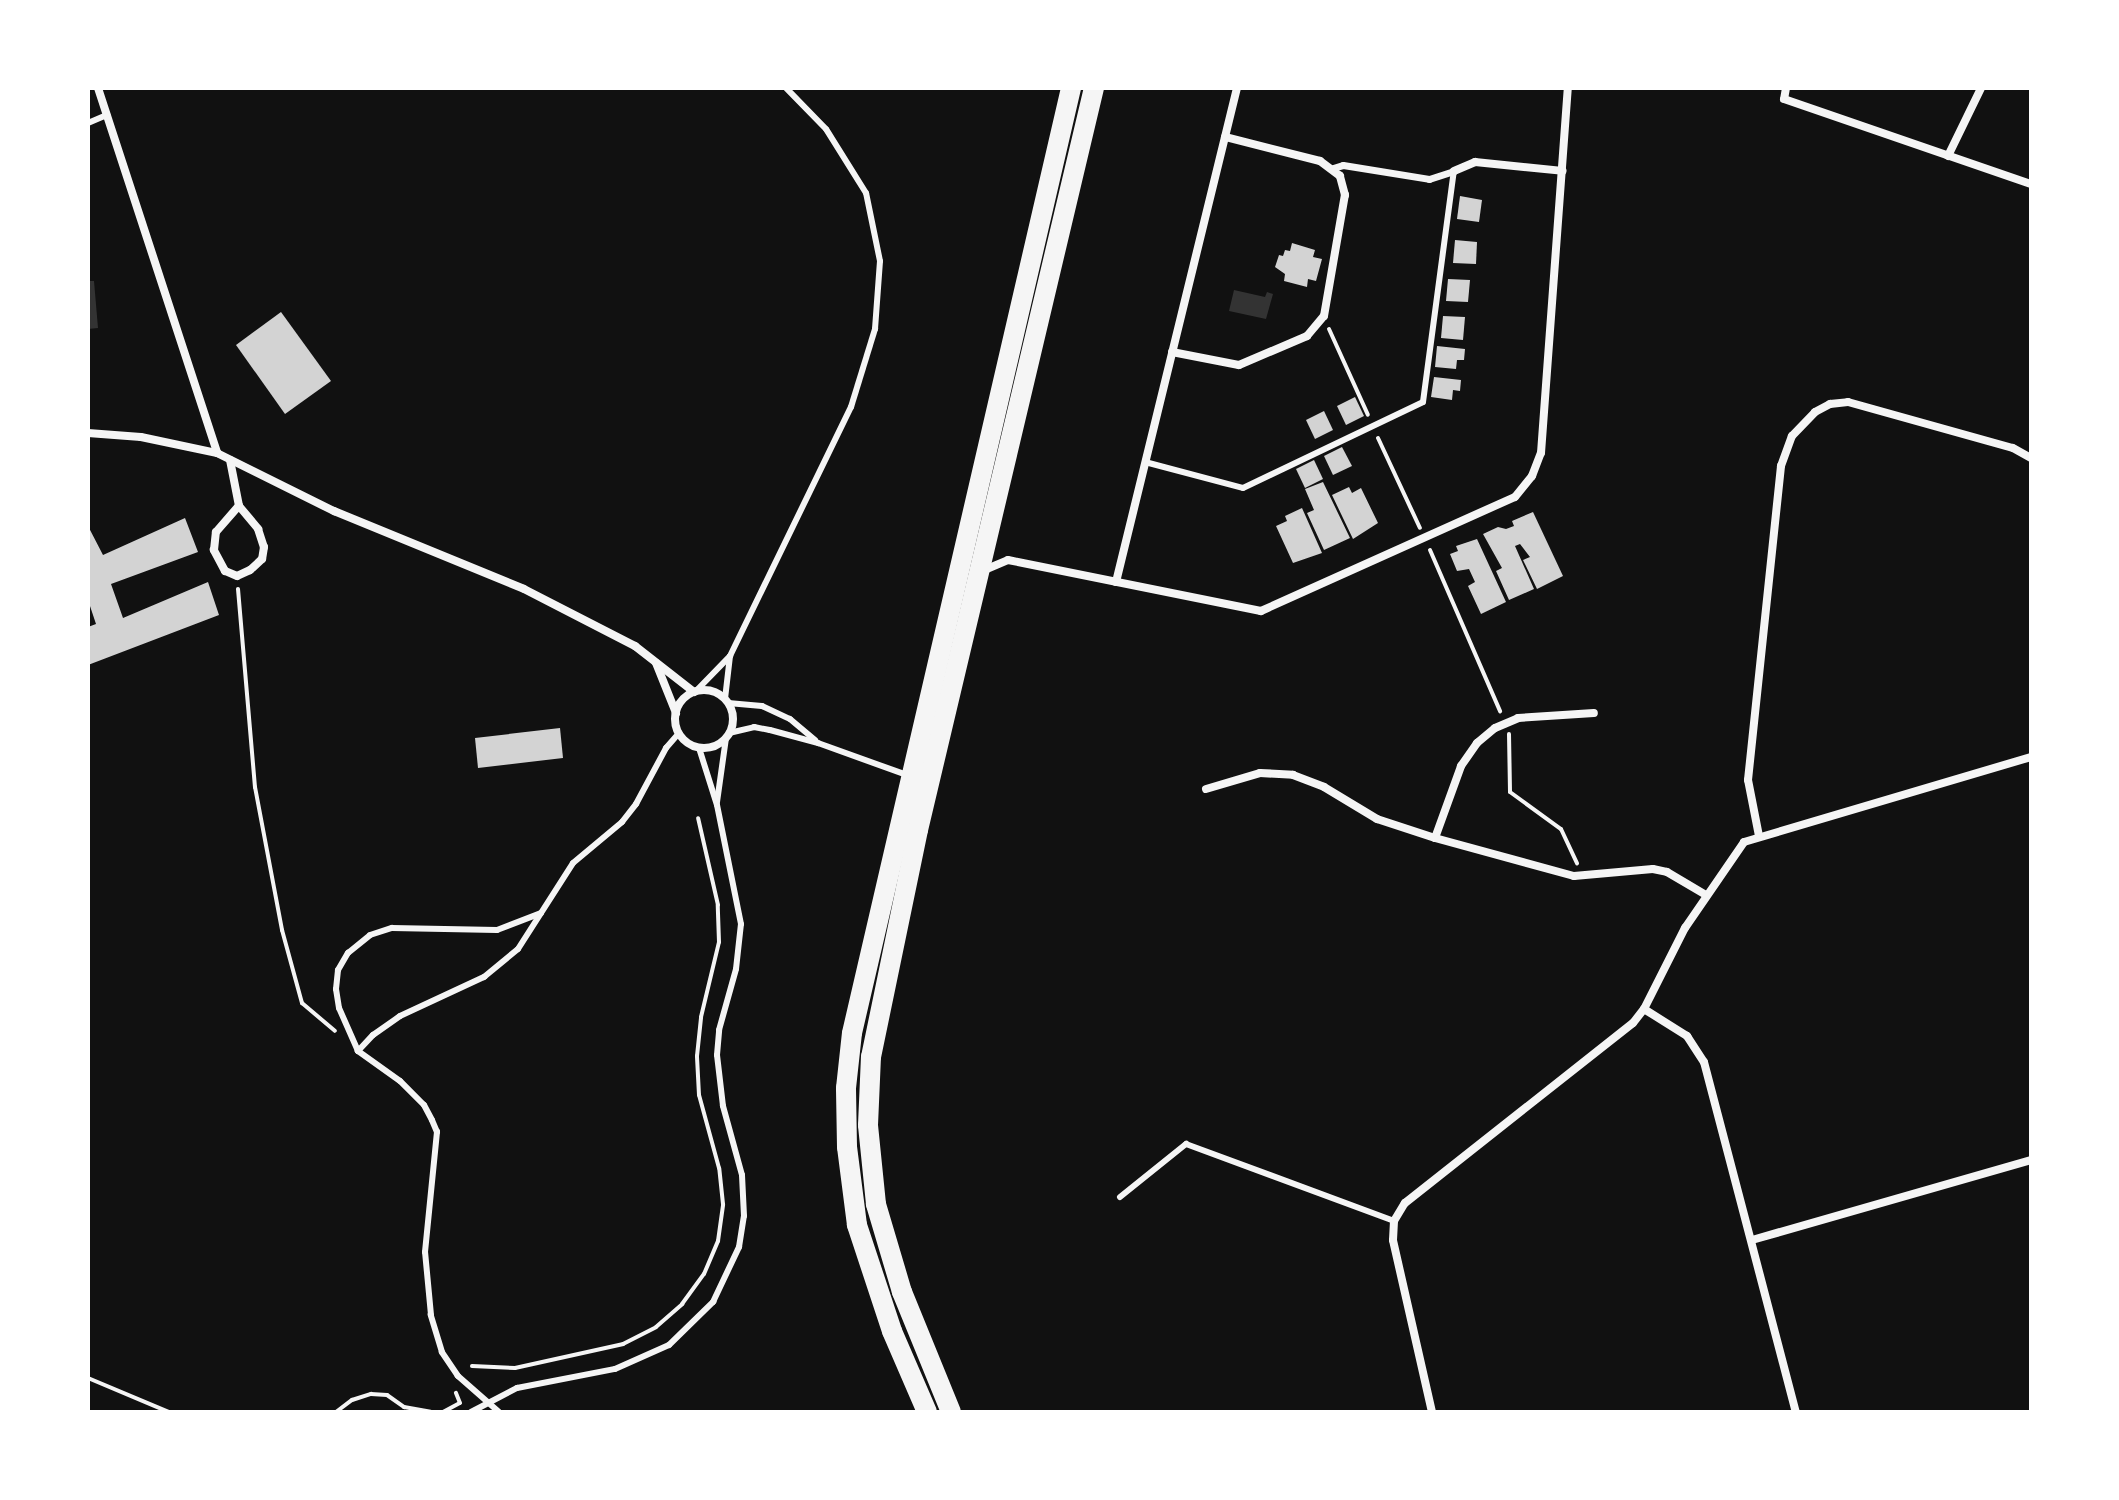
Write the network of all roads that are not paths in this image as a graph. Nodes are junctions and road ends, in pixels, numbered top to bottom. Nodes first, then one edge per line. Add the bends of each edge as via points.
1 (98, 88) edge
2 (786, 88) edge
3 (1071, 88) edge
4 (1094, 88) edge
5 (1237, 88) edge
6 (1568, 88) edge
7 (1786, 88) edge
8 (1981, 88) edge
9 (107, 115) junction
10 (88, 123) edge
11 (1225, 137) junction
12 (1948, 156) junction
13 (1333, 168) junction
14 (1454, 171) junction
15 (1563, 171) junction
16 (2031, 184) edge
17 (1172, 352) junction
18 (88, 433) edge
19 (217, 453) junction
20 (2031, 458) edge
21 (230, 460) junction
22 (1145, 462) junction
23 (239, 506) junction
24 (979, 572) junction
25 (1116, 582) junction
26 (730, 656) junction
27 (653, 659) junction
28 (695, 692) junction
29 (726, 701) junction
30 (1594, 713) dead end
31 (676, 714) junction
32 (679, 733) junction
33 (728, 736) junction
34 (818, 743) junction
35 (699, 748) junction
36 (2031, 757) edge
37 (910, 777) junction
38 (1206, 789) dead end
39 (717, 805) junction
40 (1759, 836) junction
41 (1435, 838) junction
42 (1706, 895) junction
43 (541, 913) junction
44 (1644, 1009) junction
45 (358, 1051) junction
46 (2031, 1160) edge
47 (1120, 1197) dead end
48 (1394, 1221) junction
49 (1752, 1240) junction
50 (486, 1403) junction
51 (471, 1412) edge
52 (499, 1412) edge
53 (927, 1412) edge
54 (951, 1412) edge
55 (1432, 1412) edge
56 (1796, 1412) edge

1 - 9 street
2 - 26 lane via 826,129 866,193 880,261 875,329 851,407
3 - 37 highway
4 - 24 highway
5 - 11 street
6 - 15 street
7 - 12 street via 1784,99
8 - 12 street
9 - 10 lane
9 - 19 street
11 - 13 street
11 - 17 street
12 - 16 street
13 - 14 street via 1343,165 1429,179
13 - 17 street via 1345,195 1321,323 1307,336 1239,365
14 - 15 street via 1475,162
14 - 22 lane via 1423,402 1243,488
15 - 25 street via 1541,453 1515,497 1261,611
17 - 22 street
18 - 19 street via 141,437
19 - 21 street
20 - 40 street via 2013,448 1848,402 1815,412 1792,436 1781,466 1748,780
21 - 23 street
21 - 27 street via 334,511 524,589
22 - 25 street
23 - 23 street via 216,532 214,550 225,571 237,576 262,559 264,547 258,529
24 - 25 street via 1008,560
24 - 54 highway via 877,1016 868,1103 871,1168 885,1243
26 - 28 lane
26 - 29 lane
27 - 28 street
27 - 31 street
28 - 29 street via 711,691
28 - 31 street via 682,700
29 - 33 street via 733,717
29 - 34 lane via 762,706 790,719
30 - 41 street via 1518,718 1477,743 1461,766
31 - 32 street
32 - 35 street
32 - 43 lane via 636,804 573,863
33 - 34 lane via 754,727
33 - 35 street
33 - 39 lane
34 - 37 lane
35 - 39 lane
36 - 40 street
37 - 53 highway via 852,1033 847,1147 852,1199 866,1255
38 - 41 street via 1260,773 1293,775 1377,819
39 - 50 lane via 741,924 717,1055 723,1106 742,1175 744,1216 735,1258 713,1302 669,1345 615,1369 517,1388
40 - 42 street via 1739,847
41 - 42 street via 1574,876 1653,869
42 - 44 street
43 - 45 lane via 501,965 400,1016
43 - 45 lane via 497,930 392,928 370,935 348,953 338,970 336,989
44 - 48 street via 1614,1041 1413,1195
44 - 49 street via 1687,1036 1704,1062
45 - 50 lane via 424,1105 437,1132 425,1252 431,1315 442,1352
46 - 49 street
47 - 48 lane via 1186,1144
48 - 55 street via 1393,1240
49 - 56 street
50 - 51 lane
50 - 52 lane

